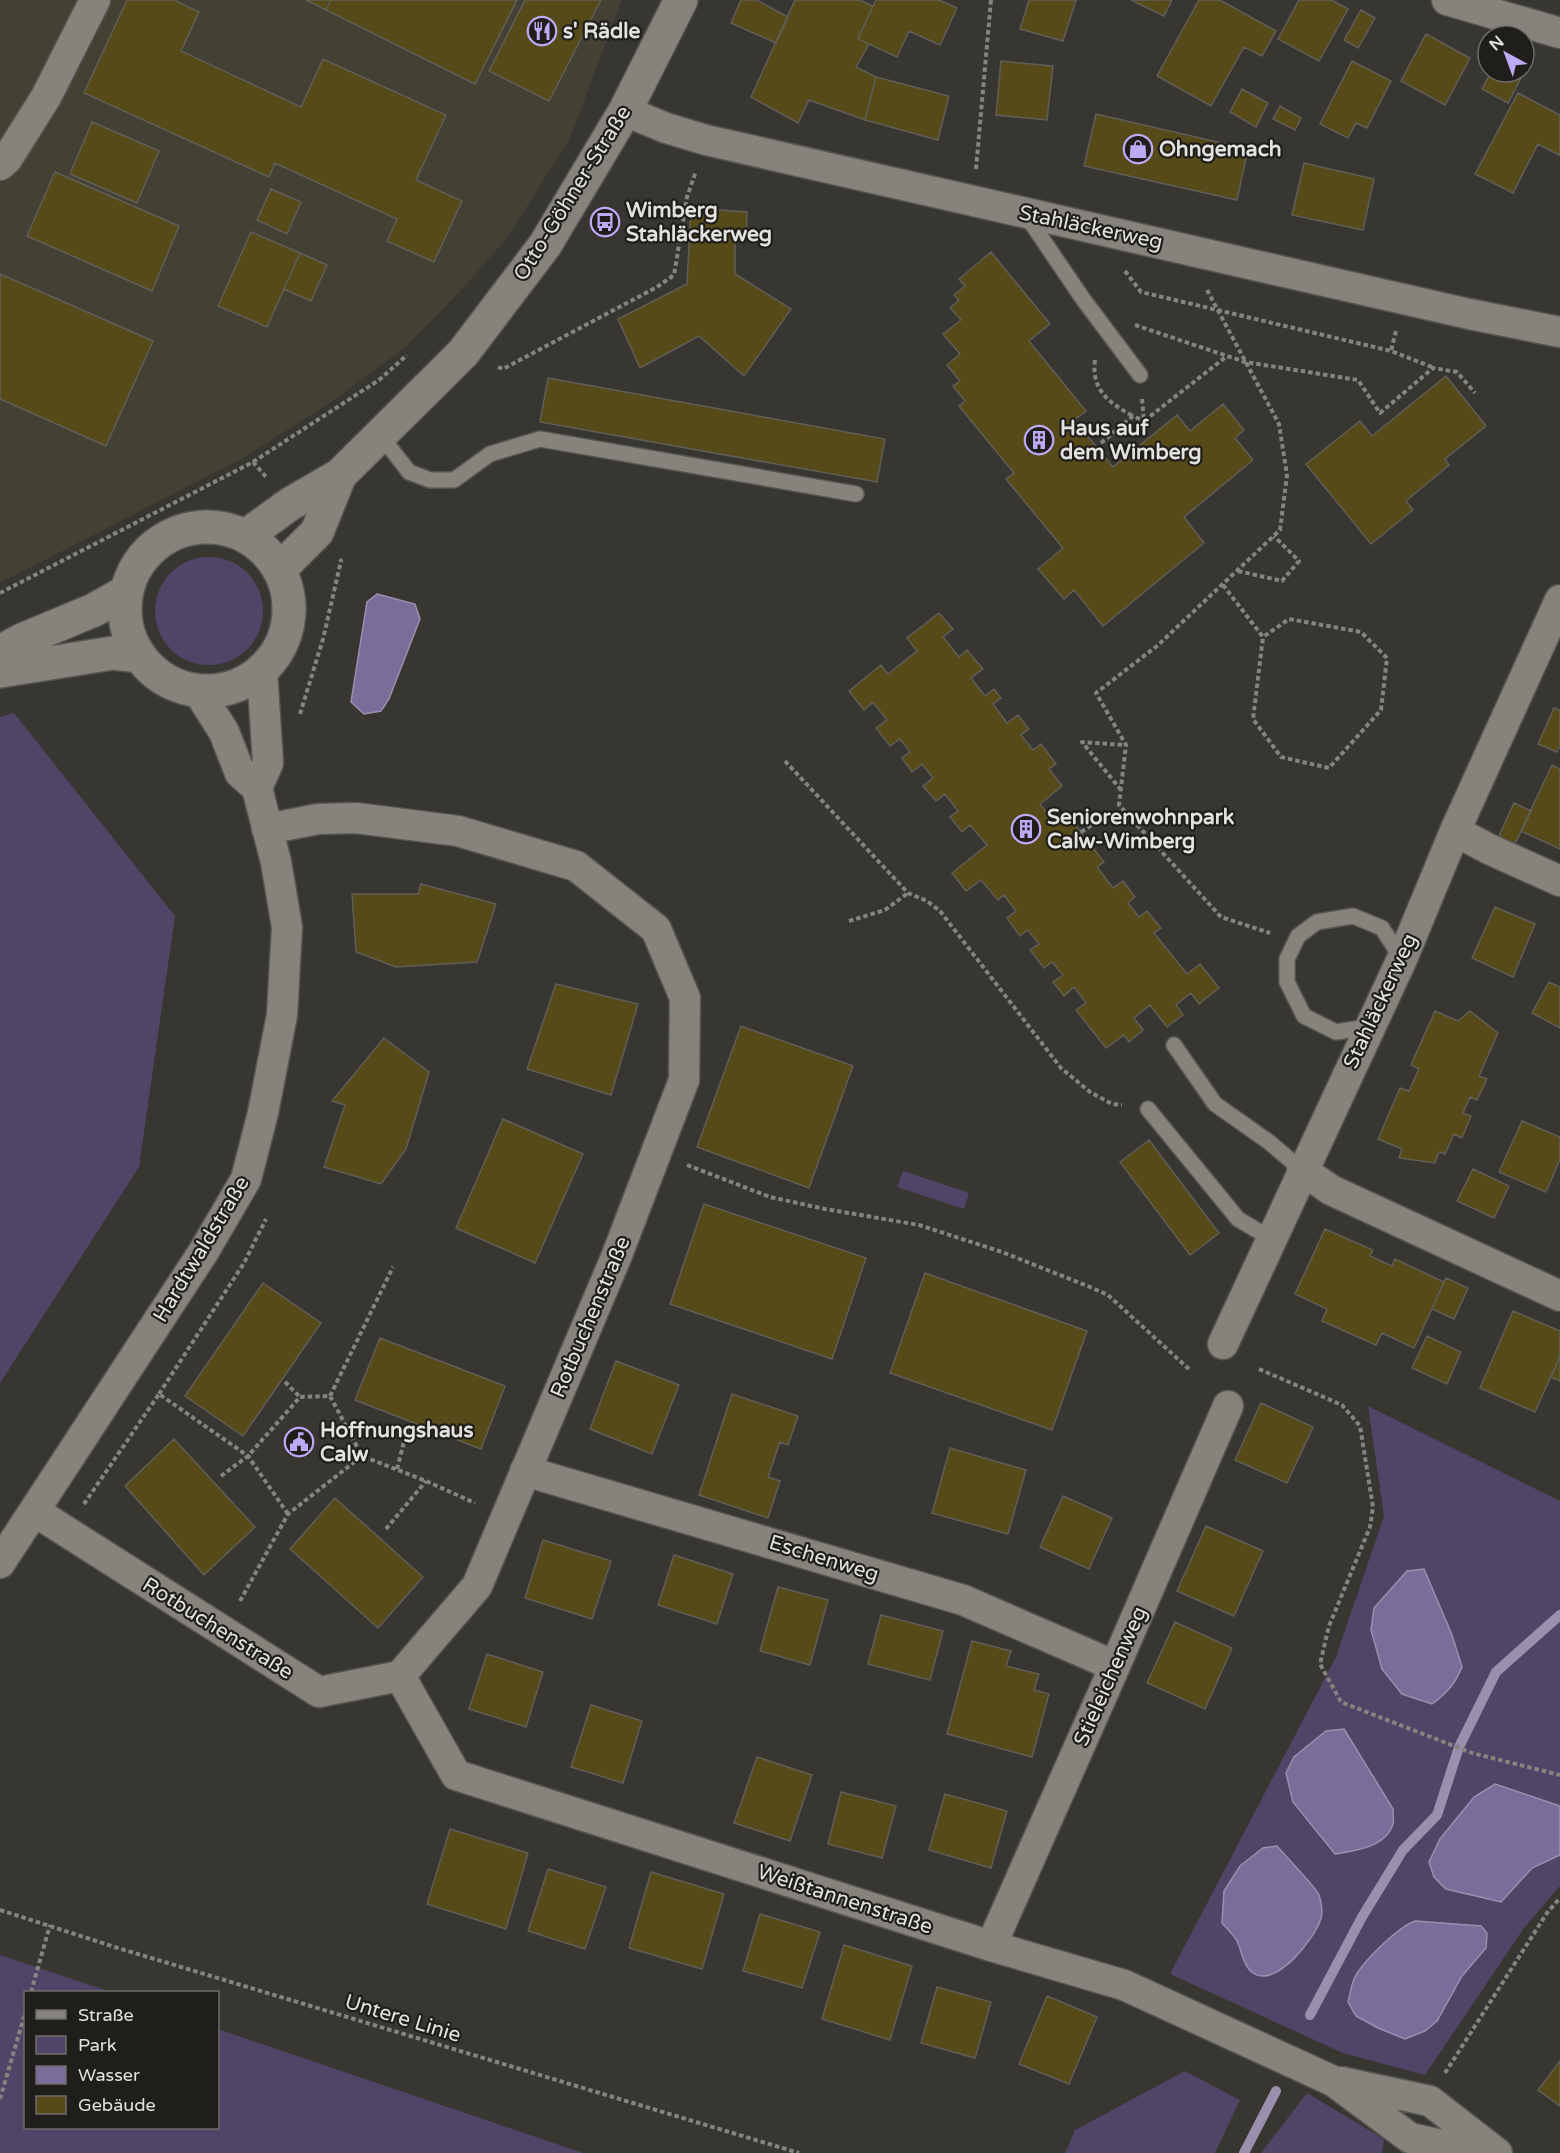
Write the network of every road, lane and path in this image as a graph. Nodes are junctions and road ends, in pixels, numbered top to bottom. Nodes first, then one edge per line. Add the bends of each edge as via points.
1 (95, 0) edge
2 (681, 0) edge
3 (991, 0) edge
4 (1449, 0) edge
5 (1560, 33) edge
6 (626, 111) junction
7 (706, 140) junction
8 (0, 165) edge
9 (973, 199) junction
10 (1024, 213) junction
11 (1184, 247) junction
12 (1120, 264) dead end
13 (1402, 298) junction
14 (1218, 312) junction
15 (1104, 327) junction
16 (1560, 332) edge
17 (412, 350) dead end
18 (1391, 351) junction
19 (463, 354) junction
20 (1227, 356) junction
21 (1245, 362) junction
22 (1433, 368) junction
23 (1140, 375) joint
24 (1475, 393) dead end
25 (1144, 421) junction
26 (381, 436) junction
27 (1101, 443) dead end
28 (253, 462) junction
29 (340, 475) junction
30 (856, 494) dead end
31 (290, 504) junction
32 (317, 532) junction
33 (246, 536) junction
34 (1274, 536) junction
35 (279, 570) junction
36 (1237, 571) junction
37 (1223, 585) junction
38 (126, 592) junction
39 (0, 593) edge
40 (1559, 606) edge
41 (1263, 637) junction
42 (0, 652) edge
43 (140, 656) junction
44 (262, 670) junction
45 (0, 671) edge
46 (198, 691) junction
47 (1126, 746) junction
48 (785, 761) dead end
49 (263, 776) junction
50 (1121, 790) junction
51 (1129, 816) junction
52 (267, 829) junction
53 (1455, 831) junction
54 (1081, 832) dead end
55 (1560, 881) edge
56 (908, 893) junction
57 (849, 921) dead end
58 (1298, 936) junction
59 (1402, 959) junction
60 (1368, 1027) junction
61 (1174, 1045) dead end
62 (1148, 1109) joint
63 (656, 1153) junction
64 (1302, 1170) junction
65 (266, 1219) dead end
66 (1270, 1238) junction
67 (393, 1267) dead end
68 (1560, 1296) edge
69 (1223, 1344) dead end
70 (1259, 1369) dead end
71 (1191, 1371) dead end
72 (285, 1382) dead end
73 (159, 1394) junction
74 (300, 1396) junction
75 (330, 1396) junction
76 (1228, 1406) dead end
77 (407, 1430) dead end
78 (248, 1456) junction
79 (362, 1456) junction
80 (397, 1469) junction
81 (525, 1471) junction
82 (221, 1476) dead end
83 (426, 1480) junction
84 (34, 1511) junction
85 (288, 1514) junction
86 (506, 1517) junction
87 (386, 1529) dead end
88 (65, 1531) junction
89 (0, 1563) edge
90 (224, 1631) junction
91 (1115, 1666) junction
92 (400, 1676) junction
93 (1560, 1775) edge
94 (1560, 1898) edge
95 (0, 1910) edge
96 (50, 1925) junction
97 (990, 1946) junction
98 (31, 1991) edge
99 (24, 2017) edge
100 (1333, 2081) junction
101 (0, 2099) edge
102 (1430, 2101) junction
103 (799, 2153) edge
104 (1478, 2153) edge
105 (1497, 2153) edge

1 - 8 street via 46,97
2 - 6 street, Otto-Göhner-Straße
3 - 9 path
4 - 5 street
6 - 7 street, Stahläckerweg
6 - 19 street, Otto-Göhner-Straße via 545,245
7 - 9 street, Stahläckerweg
7 - 19 path via 687,198 674,275 503,369
9 - 10 street, Stahläckerweg
10 - 11 street, Stahläckerweg
10 - 15 lane
11 - 13 street, Stahläckerweg
11 - 14 path
12 - 14 path via 1141,292
13 - 16 street, Stahläckerweg
13 - 18 path
14 - 18 path
14 - 21 path
15 - 20 path via 1138,324
15 - 23 lane
17 - 28 path via 379,380
18 - 22 path
19 - 26 street, Otto-Göhner-Straße
20 - 21 path
20 - 25 path
21 - 22 path via 1358,380 1380,413
21 - 34 path via 1279,424 1287,475 1280,530
22 - 24 path via 1457,372
23 - 25 path
25 - 27 path via 1133,416
26 - 29 street, Otto-Göhner-Straße
26 - 30 lane via 409,472 430,480 454,480 490,454 540,439
28 - 31 path
28 - 39 path
29 - 31 street, Otto-Göhner-Straße
29 - 32 street, Otto-Göhner-Straße
31 - 33 street, Otto-Göhner-Straße
32 - 35 street, Otto-Göhner-Straße
32 - 49 path via 341,561 301,713
33 - 35 street via 265,550
33 - 38 street via 222,527 196,527 172,534 151,548 135,568
34 - 36 path
34 - 36 path via 1299,561 1281,581
35 - 44 street via 287,590 289,612 285,633
36 - 37 path
37 - 41 path
37 - 47 path via 1157,646 1096,693
38 - 42 street
38 - 43 street via 124,614 129,637
40 - 53 street, Stahläckerweg
41 - 41 path via 1254,719 1281,757 1329,768 1381,710 1387,658 1361,632 1289,619
43 - 45 street via 113,653
43 - 46 street via 156,673 176,685
44 - 46 street via 232,687
44 - 49 street, Hardtwaldstraße
46 - 49 street, Hardtwaldstraße via 224,732 240,772
47 - 50 path
47 - 50 path via 1082,742
48 - 56 path
49 - 52 street, Hardtwaldstraße
50 - 51 path via 1119,805
51 - 54 path via 1098,821
51 - 58 path via 1221,917 1266,933
52 - 63 street, Rotbuchenstraße via 318,819 357,819 458,831 576,866 656,929 685,998 684,1080
52 - 84 street, Hardtwaldstraße via 287,927 282,1015 246,1179 204,1251
53 - 55 street
53 - 59 street, Stahläckerweg
56 - 57 path via 885,910
56 - 62 path via 940,911 1061,1068 1090,1092 1113,1104
58 - 59 lane via 1317,922 1353,916 1382,928
58 - 60 lane via 1287,959 1287,982 1304,1016 1336,1032
59 - 60 street, Stahläckerweg
60 - 64 street, Stahläckerweg
61 - 64 lane via 1215,1104
62 - 66 lane via 1238,1219
63 - 71 path via 770,1197 919,1225 1090,1287 1108,1295
63 - 81 street, Rotbuchenstraße
64 - 66 street, Stahläckerweg
64 - 68 street via 1331,1190
65 - 73 path via 244,1263
66 - 69 street, Stahläckerweg
67 - 75 path
70 - 93 path via 1342,1405 1360,1426 1373,1507 1370,1527 1329,1626 1320,1664 1341,1702 1472,1753
72 - 74 path
73 - 78 path
73 - 88 path
74 - 75 path
74 - 78 path
75 - 79 path
76 - 91 street, Stieleichenweg
77 - 80 path
78 - 82 path
78 - 85 path
79 - 80 path
79 - 85 path
80 - 83 path
81 - 86 street, Rotbuchenstraße
81 - 91 street, Eschenweg via 963,1600
83 - 86 path
83 - 87 path
84 - 88 street, Rotbuchenstraße
84 - 89 street, Hardtwaldstraße
85 - 90 path
86 - 92 street, Rotbuchenstraße via 477,1586
88 - 90 street, Rotbuchenstraße
90 - 92 street, Rotbuchenstraße via 319,1692
91 - 97 street, Stieleichenweg
92 - 97 street, Weißtannenstraße via 456,1775
94 - 102 path via 1469,2034
95 - 96 path, Untere Linie
96 - 98 path
96 - 103 path, Untere Linie
97 - 100 street, Weißtannenstraße via 1124,1985
99 - 101 path
100 - 102 street, Weißtannenstraße
100 - 104 street, Weißtannenstraße via 1410,2138
102 - 105 street, Weißtannenstraße

